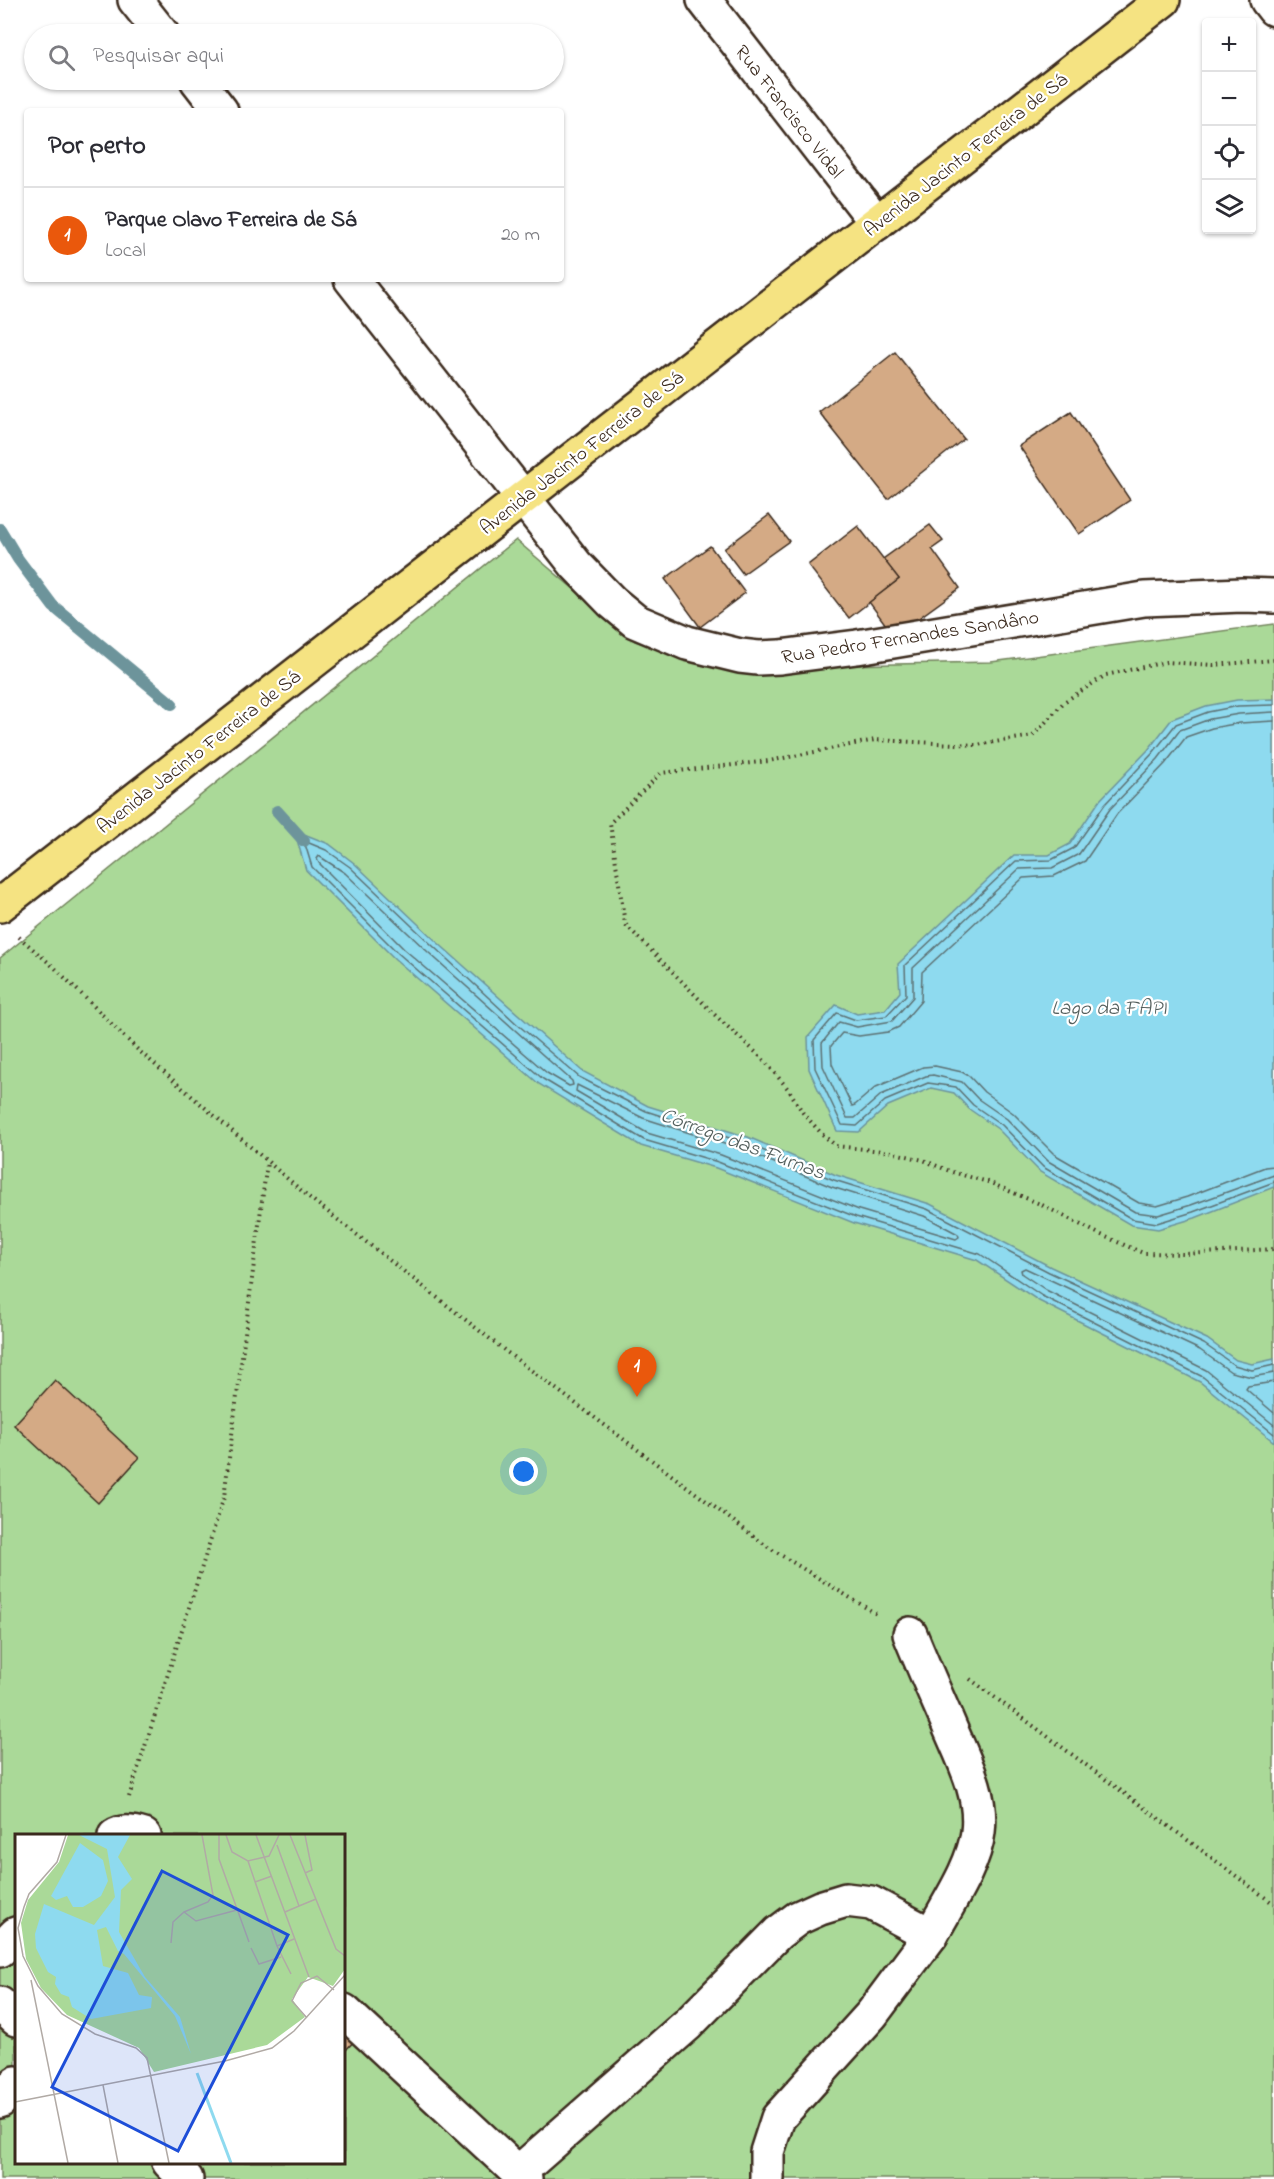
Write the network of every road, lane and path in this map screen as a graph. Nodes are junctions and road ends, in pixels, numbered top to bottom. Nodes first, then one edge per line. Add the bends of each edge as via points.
1 (135, 0) edge
2 (704, 0) edge
3 (1163, 0) edge
4 (1267, 0) edge
5 (1274, 9) edge
6 (154, 24) edge
7 (205, 90) edge
8 (219, 108) edge
9 (877, 223) junction
10 (353, 282) edge
11 (522, 498) junction
12 (1274, 596) edge
13 (1274, 660) edge
14 (0, 905) edge
15 (16, 934) dead end
16 (267, 1161) junction
17 (1274, 1249) edge
18 (910, 1634) joint
19 (967, 1677) dead end
20 (125, 1834) edge
21 (1274, 1904) edge
22 (15, 1935) edge
23 (931, 1935) junction
24 (0, 1950) edge
25 (0, 2004) edge
26 (345, 2012) edge
27 (15, 2018) edge
28 (15, 2085) edge
29 (0, 2101) edge
30 (170, 2164) edge
31 (521, 2176) edge
32 (186, 2179) edge
33 (767, 2179) edge

1 - 6 street
2 - 9 street, Rua Francisco Vidal
3 - 9 main road, Avenida Jacinto Ferreira de Sá
4 - 5 street
7 - 8 street
9 - 11 main road, Avenida Jacinto Ferreira de Sá
10 - 11 street, Rua Pedro Fernandes Sandâno
11 - 12 street, Rua Pedro Fernandes Sandâno via 576,565 635,621 687,643 740,656 780,657 857,647 1144,599
11 - 14 main road, Avenida Jacinto Ferreira de Sá
13 - 17 path via 1214,665 1166,662 1106,675 1064,702 1033,736 976,745 875,740 769,761 660,773 610,823 625,924 762,1058 803,1113 836,1146 891,1152 988,1182 1143,1253
15 - 16 path via 138,1050
16 - 18 path via 508,1353 768,1547
16 - 20 path via 224,1497
18 - 23 street via 971,1778 980,1813 973,1853
19 - 21 path
22 - 24 street
23 - 31 street via 871,1902 846,1900 798,1918
23 - 33 street via 872,2014 778,2118 767,2152
25 - 27 street
26 - 31 street
28 - 29 street
30 - 32 street

